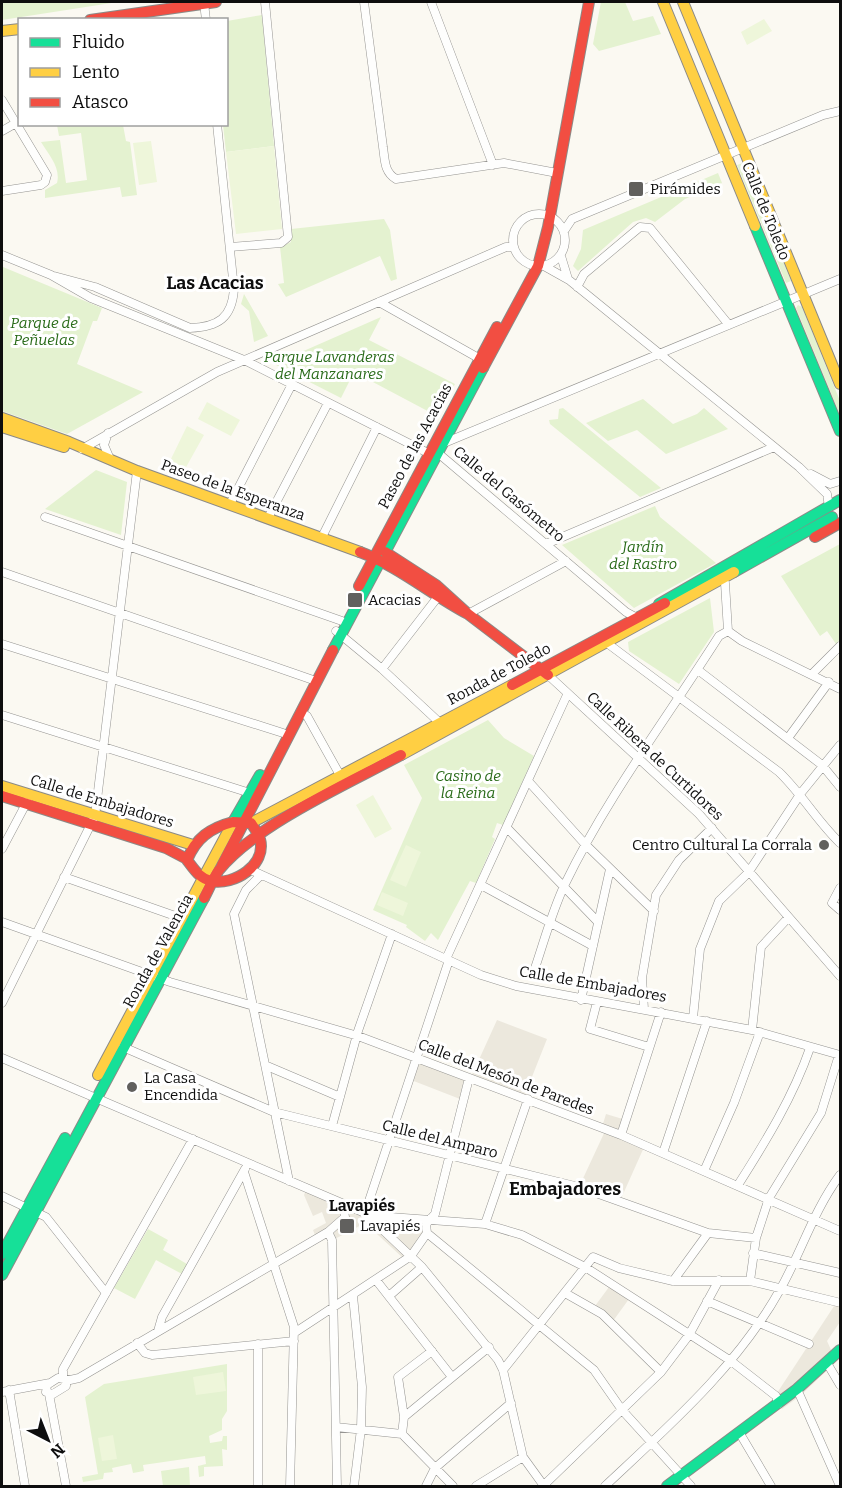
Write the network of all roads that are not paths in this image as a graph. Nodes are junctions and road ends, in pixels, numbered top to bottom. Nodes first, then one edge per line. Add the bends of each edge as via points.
1 (216, 2) edge
2 (265, 2) edge
3 (364, 2) edge
4 (431, 2) edge
5 (582, 2) edge
6 (589, 2) edge
7 (663, 2) edge
8 (684, 2) edge
9 (204, 3) junction
10 (103, 18) edge
11 (206, 18) edge
12 (18, 29) edge
13 (2, 32) edge
14 (2, 100) edge
15 (840, 111) edge
16 (16, 123) junction
17 (217, 126) edge
18 (2, 131) edge
19 (743, 147) junction
20 (727, 154) junction
21 (494, 165) junction
22 (554, 172) junction
23 (2, 191) edge
24 (547, 215) junction
25 (564, 231) junction
26 (230, 247) junction
27 (514, 247) junction
28 (2, 255) edge
29 (561, 256) junction
30 (537, 266) junction
31 (51, 275) junction
32 (840, 279) edge
33 (569, 280) junction
34 (577, 287) junction
35 (96, 288) junction
36 (803, 294) junction
37 (114, 297) junction
38 (94, 299) junction
39 (380, 302) junction
40 (786, 302) junction
41 (729, 325) junction
42 (658, 353) junction
43 (244, 360) junction
44 (483, 360) junction
45 (292, 384) junction
46 (840, 384) edge
47 (328, 403) junction
48 (2, 418) edge
49 (2, 427) edge
50 (377, 427) junction
51 (840, 431) edge
52 (108, 433) junction
53 (774, 447) junction
54 (82, 449) junction
55 (437, 450) junction
56 (111, 461) junction
57 (799, 467) junction
58 (137, 471) junction
59 (840, 481) edge
60 (840, 500) edge
61 (230, 504) junction
62 (834, 516) edge
63 (45, 517) dead end
64 (268, 518) junction
65 (322, 537) junction
66 (546, 544) junction
67 (127, 546) junction
68 (764, 555) junction
69 (380, 557) junction
70 (566, 561) junction
71 (2, 572) edge
72 (725, 583) junction
73 (436, 585) junction
74 (437, 598) junction
75 (119, 614) junction
76 (468, 614) junction
77 (634, 618) junction
78 (648, 621) junction
79 (340, 629) junction
80 (728, 631) junction
81 (607, 643) junction
82 (2, 644) edge
83 (840, 646) edge
84 (382, 669) junction
85 (698, 670) junction
86 (544, 671) junction
87 (813, 674) junction
88 (111, 679) junction
89 (314, 680) junction
90 (829, 682) junction
91 (840, 689) edge
92 (567, 695) junction
93 (679, 697) junction
94 (301, 712) junction
95 (2, 715) edge
96 (440, 723) junction
97 (283, 733) junction
98 (788, 738) junction
99 (840, 745) edge
100 (102, 747) junction
101 (640, 759) junction
102 (822, 765) junction
103 (341, 777) junction
104 (529, 782) junction
105 (2, 786) edge
106 (840, 787) edge
107 (250, 793) junction
108 (801, 794) junction
109 (2, 796) edge
110 (29, 800) junction
111 (251, 808) junction
112 (92, 821) junction
113 (243, 822) junction
114 (507, 828) junction
115 (711, 828) junction
116 (261, 834) junction
117 (840, 843) edge
118 (585, 844) junction
119 (193, 845) junction
120 (2, 849) edge
121 (188, 859) junction
122 (610, 868) junction
123 (256, 872) junction
124 (748, 873) junction
125 (216, 876) junction
126 (64, 877) junction
127 (239, 877) junction
128 (202, 879) junction
129 (481, 885) junction
130 (563, 887) junction
131 (840, 888) edge
132 (246, 890) junction
133 (840, 910) edge
134 (654, 911) junction
135 (181, 918) junction
136 (788, 918) junction
137 (2, 922) edge
138 (598, 922) junction
139 (551, 924) junction
140 (36, 934) junction
141 (392, 934) junction
142 (593, 946) junction
143 (447, 959) junction
144 (534, 971) dead end
145 (840, 976) edge
146 (156, 977) junction
147 (581, 1000) junction
148 (597, 1002) junction
149 (2, 1003) edge
150 (254, 1005) junction
151 (644, 1009) junction
152 (661, 1012) junction
153 (693, 1018) junction
154 (707, 1021) junction
155 (756, 1031) junction
156 (358, 1036) junction
157 (123, 1047) junction
158 (649, 1047) junction
159 (810, 1048) junction
160 (840, 1055) edge
161 (2, 1058) edge
162 (416, 1058) junction
163 (267, 1066) junction
164 (469, 1078) junction
165 (92, 1096) junction
166 (340, 1097) junction
167 (528, 1099) junction
168 (274, 1112) junction
169 (332, 1126) junction
170 (621, 1135) junction
171 (193, 1139) junction
172 (389, 1141) junction
173 (663, 1153) junction
174 (449, 1155) junction
175 (248, 1162) junction
176 (502, 1168) junction
177 (704, 1171) junction
178 (244, 1172) junction
179 (840, 1175) edge
180 (289, 1181) junction
181 (738, 1185) junction
182 (2, 1196) edge
183 (770, 1198) junction
184 (343, 1204) junction
185 (32, 1208) junction
186 (365, 1212) junction
187 (814, 1218) junction
188 (429, 1220) junction
189 (485, 1224) junction
190 (840, 1231) edge
191 (328, 1232) junction
192 (427, 1233) junction
193 (708, 1233) junction
194 (756, 1238) junction
195 (753, 1253) junction
196 (2, 1254) edge
197 (411, 1256) junction
198 (793, 1262) junction
199 (274, 1263) junction
200 (422, 1267) junction
201 (585, 1267) junction
202 (840, 1273) edge
203 (2, 1275) edge
204 (376, 1280) junction
205 (719, 1280) junction
206 (673, 1281) junction
207 (750, 1281) junction
208 (781, 1289) junction
209 (106, 1293) junction
210 (566, 1293) junction
211 (352, 1296) junction
212 (389, 1296) junction
213 (707, 1301) junction
214 (837, 1302) dead end
215 (334, 1308) junction
216 (758, 1322) junction
217 (541, 1326) junction
218 (158, 1331) junction
219 (689, 1335) junction
220 (294, 1337) junction
221 (137, 1343) junction
222 (258, 1344) junction
223 (809, 1344) dead end
224 (489, 1347) junction
225 (840, 1350) edge
226 (432, 1351) junction
227 (731, 1361) junction
228 (827, 1363) junction
229 (503, 1370) junction
230 (661, 1372) junction
231 (452, 1377) junction
232 (65, 1379) junction
233 (50, 1383) junction
234 (840, 1384) edge
235 (29, 1387) junction
236 (797, 1389) junction
237 (5, 1391) edge
238 (48, 1393) junction
239 (511, 1403) junction
240 (777, 1405) junction
241 (622, 1410) junction
242 (404, 1417) junction
243 (336, 1427) junction
244 (361, 1429) junction
245 (739, 1432) junction
246 (402, 1434) junction
247 (651, 1443) junction
248 (524, 1456) junction
249 (435, 1468) junction
250 (680, 1475) junction
251 (25, 1486) edge
252 (66, 1486) edge
253 (258, 1486) edge
254 (290, 1486) edge
255 (337, 1486) edge
256 (354, 1486) edge
257 (426, 1486) edge
258 (453, 1486) edge
259 (476, 1486) edge
260 (543, 1486) edge
261 (604, 1486) edge
262 (667, 1486) edge
263 (691, 1486) edge
264 (771, 1486) edge
265 (840, 1486) edge

1 - 9 main road
2 - 26 street via 288,237 281,243
3 - 21 street via 390,176 396,179
4 - 21 street
5 - 22 main road, Paseo de las Acacias
6 - 22 main road, Paseo de las Acacias
7 - 20 main road, Calle de Toledo
8 - 19 main road, Calle de Toledo
9 - 10 main road
9 - 11 street
12 - 13 main road
14 - 16 street
15 - 19 street
16 - 18 street
16 - 23 street via 47,179 41,185
17 - 26 street
19 - 20 street
19 - 36 main road, Calle de Toledo
20 - 25 street via 572,219
20 - 40 main road, Calle de Toledo
21 - 22 street via 504,163
22 - 24 main road, Paseo de las Acacias
24 - 25 street
24 - 27 street via 524,218 513,234
24 - 30 main road, Paseo de las Acacias
25 - 29 street via 566,244
26 - 37 street via 233,303 219,322 190,328
27 - 30 street via 517,255
27 - 39 street via 506,247
28 - 31 street
29 - 30 street
29 - 33 street
30 - 33 street
30 - 44 main road, Paseo de las Acacias
31 - 35 street
31 - 38 street, Calle del Gasómetro
32 - 36 street
33 - 34 street
34 - 41 street via 584,274 640,227 650,228
34 - 42 street
35 - 37 street
35 - 38 street via 90,292
36 - 40 street
36 - 46 main road, Calle de Toledo
37 - 38 street
38 - 43 street, Calle del Gasómetro
39 - 43 street
39 - 44 street
40 - 41 street
40 - 51 main road, Calle de Toledo
41 - 42 street
42 - 53 street
42 - 55 street
43 - 45 street, Calle del Gasómetro
43 - 52 street
44 - 55 main road, Paseo de las Acacias
44 - 55 main road, Paseo de las Acacias
45 - 47 street, Calle del Gasómetro
45 - 61 street
47 - 50 street, Calle del Gasómetro
47 - 64 street
48 - 54 main road, Paseo de la Esperanza
49 - 54 main road, Paseo de la Esperanza via 67,448
50 - 55 street, Calle del Gasómetro
50 - 65 street
52 - 54 street
52 - 56 street via 104,445
53 - 57 street
53 - 66 street
54 - 56 main road, Paseo de la Esperanza
55 - 66 street, Calle del Gasómetro
55 - 69 main road, Paseo de las Acacias
56 - 58 main road, Paseo de la Esperanza
57 - 59 street via 830,484
57 - 62 street via 827,494
58 - 61 main road, Paseo de la Esperanza
58 - 67 street
60 - 62 main road
61 - 64 main road, Paseo de la Esperanza
62 - 68 main road, Ronda de Toledo
62 - 72 main road
62 - 77 main road
63 - 67 street
64 - 65 main road, Paseo de la Esperanza
65 - 69 main road, Paseo de la Esperanza
66 - 70 street, Calle del Gasómetro
67 - 75 street
67 - 79 street
68 - 77 main road, Ronda de Toledo
68 - 78 main road, Ronda de Toledo
69 - 73 main road
69 - 74 main road
69 - 79 main road, Paseo de las Acacias
70 - 76 street
70 - 77 street, Calle del Gasómetro
71 - 75 street
72 - 78 main road
72 - 80 street
73 - 74 street
73 - 76 main road
74 - 76 main road
74 - 84 street
75 - 88 street
75 - 89 street
76 - 86 main road
77 - 78 street, Calle del Gasómetro
77 - 86 main road, Ronda de Toledo
78 - 81 main road, Ronda de Toledo
79 - 84 street
79 - 89 main road, Paseo de las Acacias
80 - 85 street via 719,636
80 - 87 street
81 - 86 main road, Ronda de Toledo
81 - 93 street
82 - 88 street
83 - 87 street
84 - 96 street
85 - 93 street
85 - 98 street
86 - 92 street, Calle Ribera de Curtidores
86 - 96 main road, Ronda de Toledo
86 - 116 main road, Ronda de Toledo
87 - 90 street
88 - 97 street
88 - 100 street
89 - 94 main road, Paseo de las Acacias
89 - 97 main road, Paseo de las Acacias
90 - 91 street
90 - 98 street
92 - 101 street, Calle Ribera de Curtidores
92 - 104 street
93 - 101 street
93 - 108 street
94 - 103 street via 307,716
94 - 111 main road, Paseo de las Acacias
95 - 100 street
96 - 103 main road, Ronda de Toledo
97 - 107 main road, Paseo de las Acacias
98 - 102 street
99 - 102 street
100 - 107 street
100 - 112 street
101 - 115 street, Calle Ribera de Curtidores
101 - 118 street
102 - 106 street
102 - 108 street
103 - 113 main road, Ronda de Toledo
104 - 114 street
104 - 118 street
105 - 110 main road, Calle de Embajadores
107 - 111 street
107 - 113 main road, Paseo de las Acacias
108 - 117 street
108 - 124 street
109 - 110 main road, Calle de Embajadores
110 - 112 main road, Calle de Embajadores
110 - 120 street
111 - 113 main road, Paseo de las Acacias
112 - 119 main road, Calle de Embajadores
112 - 121 main road, Calle de Embajadores
112 - 126 street
113 - 116 main road
113 - 119 main road, Ronda de Toledo via 209,829
113 - 125 main road, Paseo de las Acacias
113 - 128 main road, Paseo de las Acacias
114 - 129 street
114 - 130 street
115 - 124 street, Calle Ribera de Curtidores
115 - 134 street via 679,860 656,895
116 - 123 main road
116 - 125 main road, Ronda de Valencia
118 - 122 street
118 - 130 street
119 - 121 main road
121 - 128 main road via 194,874
122 - 134 street
122 - 138 street
123 - 127 main road
123 - 132 street
123 - 141 street, Calle de Embajadores
124 - 136 street, Calle Ribera de Curtidores
124 - 153 street via 719,901 704,931
125 - 127 main road
125 - 128 main road
125 - 146 main road, Ronda de Valencia
126 - 135 street
126 - 140 street
127 - 132 street
128 - 135 main road, Ronda de Valencia
129 - 139 street
129 - 143 street
130 - 138 street
130 - 139 street
131 - 133 street via 832,903
132 - 150 street via 234,914
134 - 151 street via 642,978
135 - 146 main road, Ronda de Valencia
136 - 145 street, Calle Ribera de Curtidores
136 - 155 street via 761,947
137 - 140 street, Calle del Mesón de Paredes
138 - 142 street
139 - 142 street
139 - 144 street
140 - 146 street, Calle del Mesón de Paredes
140 - 149 street
141 - 143 street, Calle de Embajadores
141 - 156 street
142 - 147 street
143 - 147 street, Calle de Embajadores via 516,986
143 - 162 street
146 - 150 street, Calle del Mesón de Paredes
146 - 157 main road, Ronda de Valencia
146 - 165 main road, Ronda de Valencia
147 - 148 street, Calle de Embajadores
148 - 151 street, Calle de Embajadores
148 - 158 street via 590,1029
150 - 156 street, Calle del Mesón de Paredes
150 - 163 street
151 - 152 street, Calle de Embajadores
152 - 153 street, Calle de Embajadores
152 - 158 street
153 - 154 street, Calle de Embajadores
154 - 155 street, Calle de Embajadores
154 - 173 street
155 - 159 street, Calle de Embajadores
155 - 177 street via 734,1103
156 - 162 street, Calle del Mesón de Paredes
156 - 166 street
157 - 165 main road, Ronda de Valencia
157 - 168 street, Calle del Amparo
158 - 170 street
159 - 160 street, Calle de Embajadores
159 - 181 street via 784,1108
160 - 183 street via 822,1113
161 - 165 street
162 - 164 street, Calle del Mesón de Paredes
162 - 172 street
163 - 166 street
163 - 168 street
164 - 167 street, Calle del Mesón de Paredes
164 - 174 street
165 - 171 street
165 - 185 main road
166 - 169 street
167 - 170 street, Calle del Mesón de Paredes
167 - 176 street
168 - 169 street, Calle del Amparo
168 - 180 street
169 - 172 street, Calle del Amparo
170 - 173 street, Calle del Mesón de Paredes
171 - 175 street
171 - 209 street
172 - 174 street, Calle del Amparo
172 - 186 street
173 - 177 street, Calle del Mesón de Paredes
174 - 176 street, Calle del Amparo
174 - 188 street via 435,1214
175 - 178 street
175 - 180 street
176 - 189 street
176 - 193 street, Calle del Amparo via 579,1187
177 - 181 street, Calle del Mesón de Paredes
178 - 199 street
178 - 218 street via 162,1317
179 - 187 street
180 - 184 street
181 - 183 street, Calle del Mesón de Paredes
182 - 185 street
183 - 187 street, Calle del Mesón de Paredes
183 - 194 street
184 - 186 street
184 - 191 street via 345,1217
185 - 196 main road
185 - 203 main road
185 - 209 street via 46,1217
186 - 188 street
186 - 197 street
187 - 190 street, Calle del Mesón de Paredes
187 - 198 street
188 - 189 street
188 - 192 street
189 - 201 street via 522,1235
191 - 199 street
191 - 215 street via 332,1240
192 - 197 street
192 - 217 street
193 - 194 street, Calle del Amparo
193 - 206 street
194 - 195 street
195 - 198 street
195 - 207 street
197 - 200 street
197 - 204 street
198 - 202 street
198 - 208 street
199 - 218 street
199 - 220 street
200 - 212 street
200 - 224 street
201 - 206 street via 593,1257 619,1268
201 - 210 street
201 - 219 street
204 - 211 street
204 - 212 street
205 - 206 street
205 - 207 street
205 - 213 street
207 - 208 street
208 - 214 street
208 - 216 street
209 - 232 street via 63,1369
210 - 217 street
210 - 230 street via 602,1314
211 - 215 street
211 - 244 street via 362,1387
212 - 226 street
213 - 216 street
213 - 219 street
215 - 220 street
215 - 243 street
216 - 223 street
216 - 227 street
217 - 229 street
217 - 241 street via 594,1370
218 - 221 street
219 - 227 street
219 - 230 street
220 - 222 street
220 - 254 street
221 - 222 street via 152,1355
221 - 232 street via 79,1378
222 - 253 street
224 - 229 street
224 - 231 street
225 - 228 main road
226 - 231 street
226 - 242 street via 398,1377
227 - 240 street via 776,1396
227 - 247 street
228 - 234 street
228 - 236 main road
229 - 239 street
230 - 241 street
231 - 242 street
232 - 233 street
232 - 238 street via 64,1389
233 - 235 street
233 - 238 street
235 - 237 street
235 - 238 street
236 - 240 main road
236 - 265 street
237 - 251 street
238 - 252 street
239 - 248 street
239 - 249 street
240 - 245 main road
241 - 247 street
241 - 260 street
242 - 246 street
243 - 244 street
243 - 255 street
244 - 246 street
244 - 256 street
245 - 250 main road
245 - 264 street
246 - 249 street
247 - 250 street
247 - 261 street
248 - 259 street
248 - 260 street
249 - 257 street
249 - 258 street
250 - 262 main road
250 - 263 street

